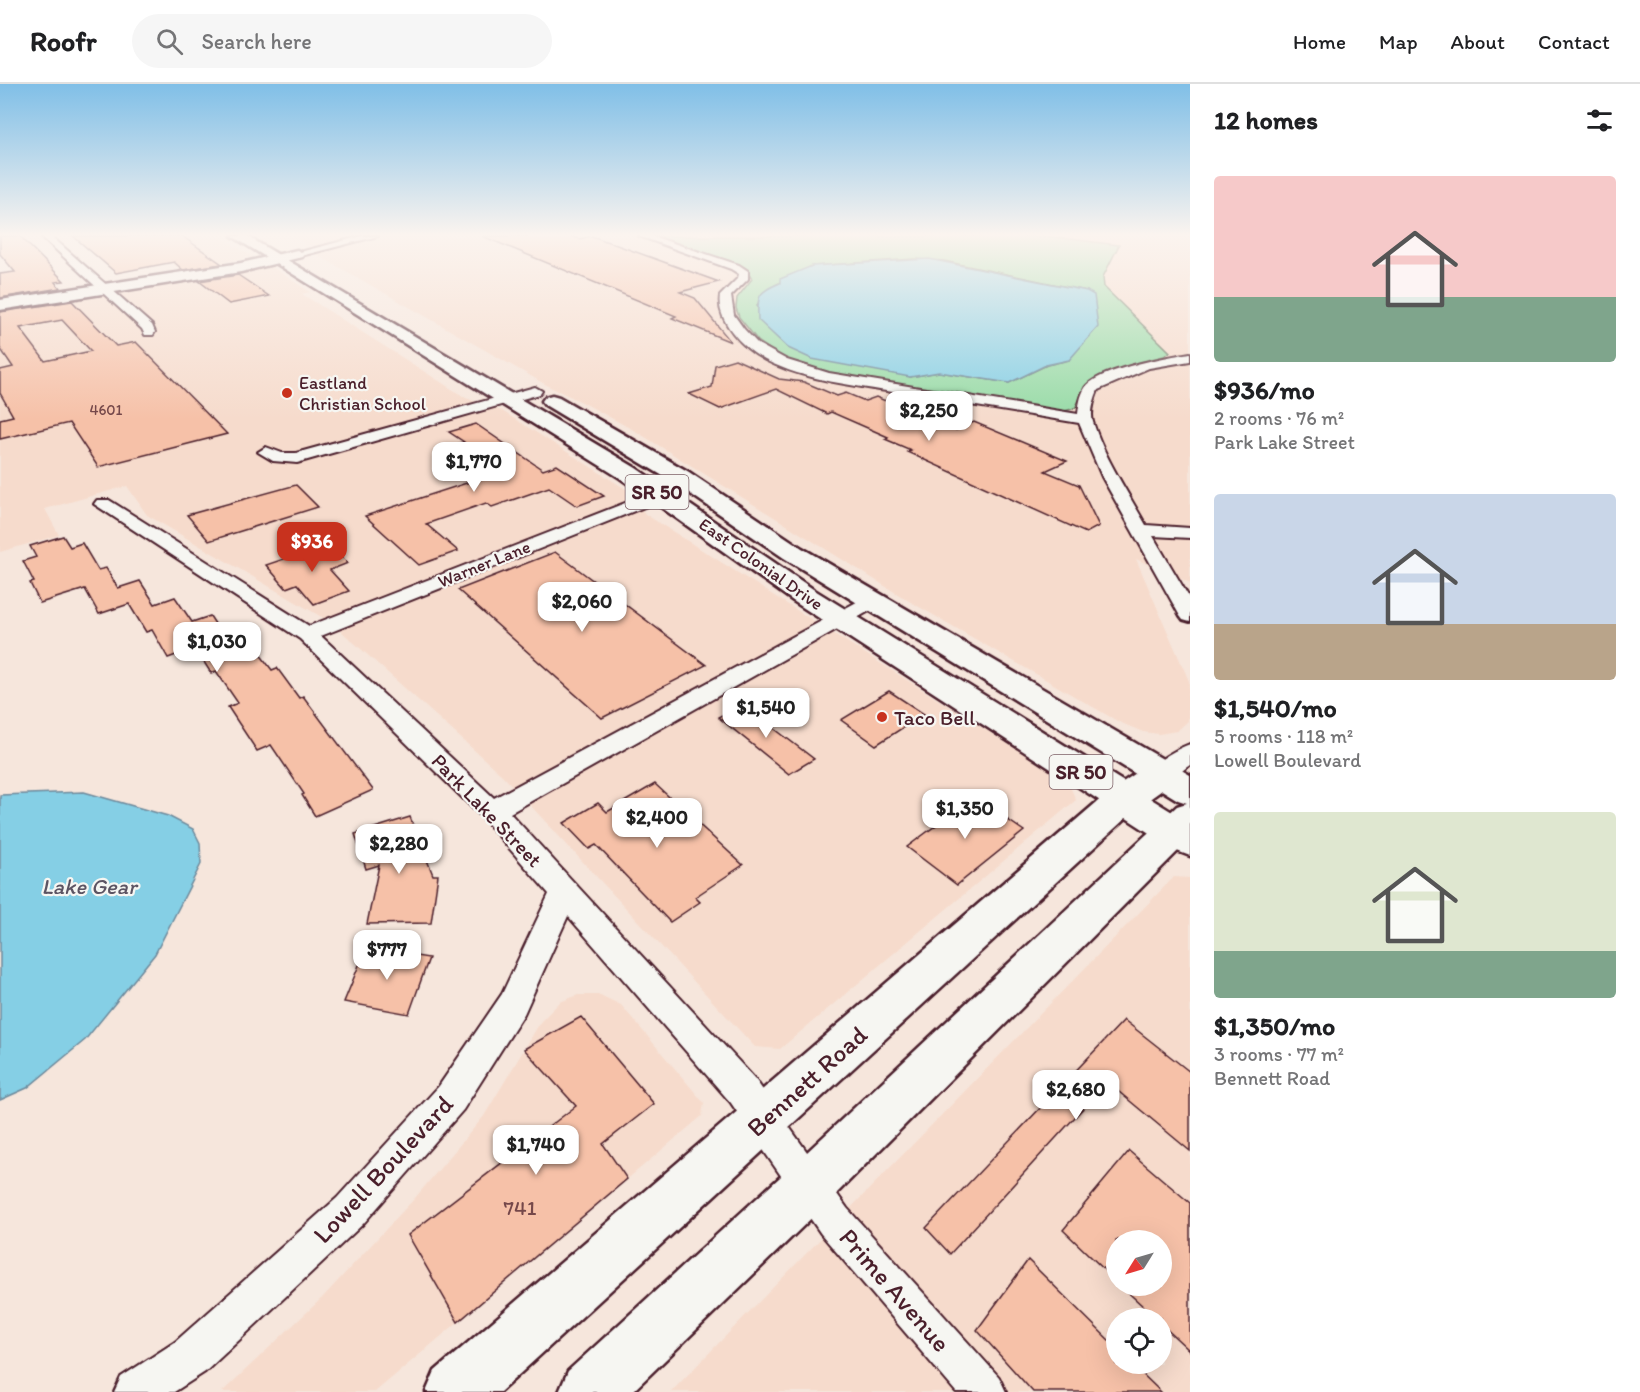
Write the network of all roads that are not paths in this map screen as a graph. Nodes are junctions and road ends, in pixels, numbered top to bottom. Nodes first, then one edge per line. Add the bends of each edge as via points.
1 (39, 297) edge
2 (115, 297) edge
3 (341, 297) edge
4 (725, 297) edge
5 (0, 303) edge
6 (376, 320) junction
7 (416, 325) dead end
8 (149, 332) dead end
9 (1190, 357) edge
10 (511, 389) junction
11 (1085, 420) junction
12 (266, 452) dead end
13 (628, 473) junction
14 (697, 488) junction
15 (661, 494) junction
16 (103, 504) dead end
17 (740, 517) junction
18 (1142, 530) junction
19 (1190, 533) edge
20 (873, 601) junction
21 (1190, 616) edge
22 (841, 619) junction
23 (307, 634) junction
24 (1190, 753) edge
25 (1142, 786) junction
26 (1190, 791) edge
27 (492, 811) junction
28 (1185, 829) edge
29 (565, 891) junction
30 (764, 1120) junction
31 (809, 1185) junction
32 (611, 1384) edge
33 (136, 1392) edge
34 (456, 1392) edge
35 (984, 1392) edge

1 - 5 main road
2 - 8 street
3 - 6 main road, East Colonial Drive / SR 50
4 - 11 street via 725,310 757,350 793,368
6 - 7 main road
6 - 10 main road, East Colonial Drive / SR 50
9 - 11 street via 1146,365 1092,388 1086,400
10 - 12 street via 297,458 279,458
10 - 13 main road, East Colonial Drive / SR 50
10 - 14 main road, East Colonial Drive / SR 50 via 542,395
11 - 18 street via 1110,477
13 - 14 main road via 665,485
13 - 15 main road, East Colonial Drive / SR 50
14 - 17 main road, East Colonial Drive / SR 50
15 - 17 main road via 687,498
15 - 22 main road, East Colonial Drive / SR 50
15 - 23 street, Warner Lane
16 - 23 street, Park Lake Street
17 - 20 main road, East Colonial Drive / SR 50
18 - 19 street
18 - 21 street
20 - 22 street
20 - 25 main road, East Colonial Drive / SR 50
22 - 25 main road, East Colonial Drive / SR 50
22 - 27 street
23 - 27 street, Park Lake Street
24 - 25 street
25 - 26 main road, East Colonial Drive / SR 50
25 - 28 main road, East Colonial Drive / SR 50
25 - 30 main road, Bennett Road
27 - 29 street, Park Lake Street
28 - 31 main road
29 - 30 street, Park Lake Street via 743,1091
29 - 33 street, Lowell Boulevard via 513,1004 452,1098 350,1211 190,1358
30 - 31 street, Park Lake Street
30 - 34 main road, Bennett Road
31 - 32 main road
31 - 35 street, Prime Avenue via 834,1221

